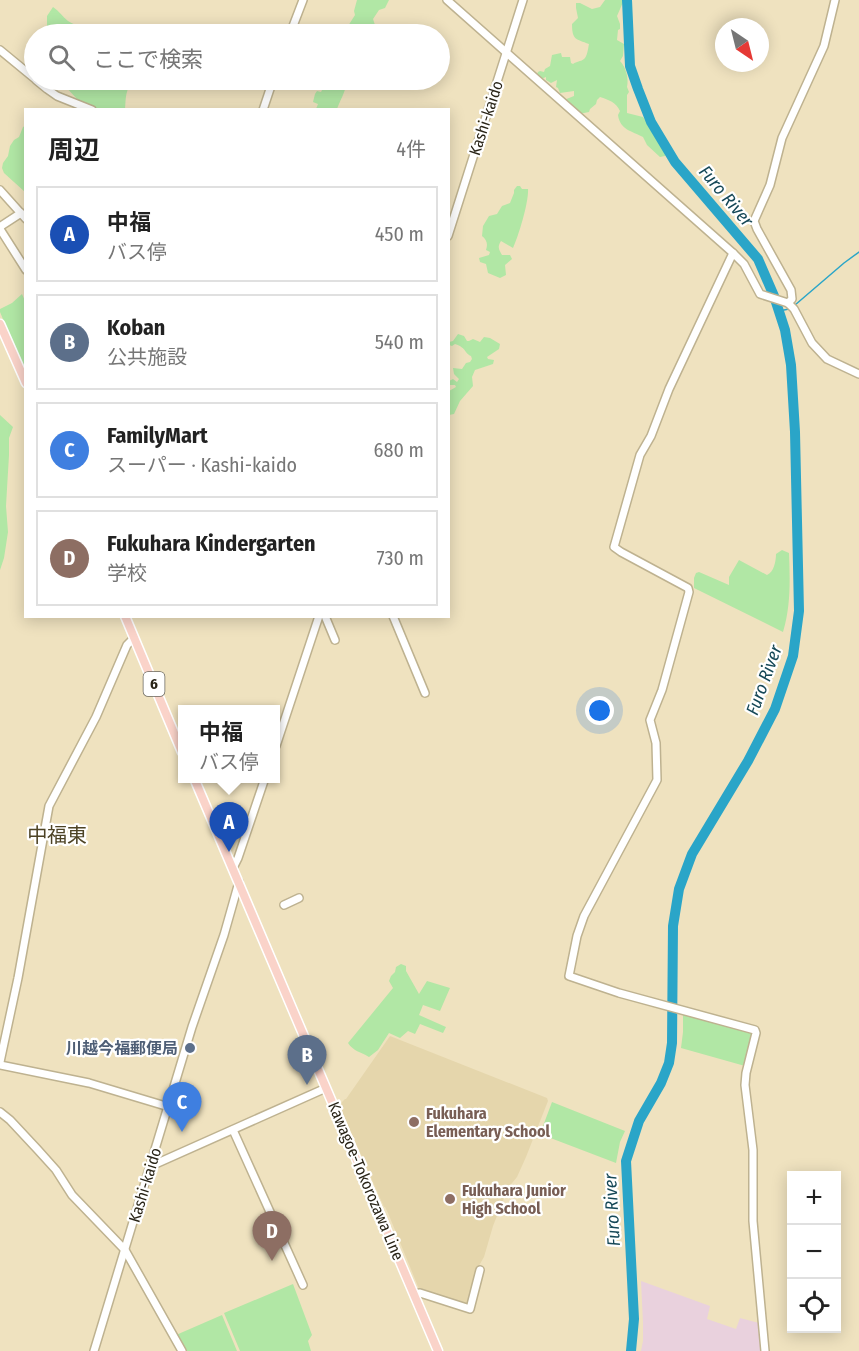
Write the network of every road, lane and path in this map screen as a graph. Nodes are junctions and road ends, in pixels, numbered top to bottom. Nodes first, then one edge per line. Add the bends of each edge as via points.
1 (303, 0) edge
2 (447, 0) edge
3 (523, 0) edge
4 (835, 0) edge
5 (294, 24) edge
6 (0, 50) edge
7 (507, 53) junction
8 (24, 70) edge
9 (48, 90) edge
10 (270, 90) edge
11 (87, 108) edge
12 (264, 108) edge
13 (0, 190) edge
14 (23, 216) edge
15 (0, 229) edge
16 (450, 230) edge
17 (732, 253) junction
18 (24, 267) edge
19 (788, 303) junction
20 (0, 324) edge
21 (859, 374) edge
22 (24, 378) edge
23 (126, 618) edge
24 (318, 618) edge
25 (326, 618) edge
26 (394, 618) edge
27 (134, 638) junction
28 (335, 640) dead end
29 (425, 693) dead end
30 (280, 734) edge
31 (178, 740) edge
32 (196, 783) edge
33 (263, 783) edge
34 (233, 868) junction
35 (239, 882) junction
36 (299, 898) dead end
37 (284, 905) dead end
38 (0, 1064) edge
39 (326, 1088) junction
40 (169, 1107) junction
41 (0, 1112) edge
42 (233, 1130) junction
43 (151, 1166) junction
44 (125, 1250) junction
45 (480, 1270) dead end
46 (303, 1285) dead end
47 (414, 1294) junction
48 (94, 1351) edge
49 (182, 1351) edge
50 (438, 1351) edge
51 (765, 1351) edge

1 - 5 street
2 - 7 street
3 - 7 street, Kashi-kaido
4 - 19 street via 824,46 782,138 770,185 754,221 791,290
6 - 8 street
7 - 16 street, Kashi-kaido
7 - 17 street
9 - 11 street
10 - 12 street
13 - 14 street
14 - 15 street
15 - 18 street
17 - 19 street via 744,264 760,294
17 - 51 street via 640,455 614,547 689,592 650,720 656,743 657,780 584,916 569,975 619,993 755,1030 745,1086 753,1150 753,1221
19 - 21 street via 812,343 827,359
20 - 22 main road
23 - 27 main road, 6
24 - 30 street
25 - 28 street
26 - 29 street
27 - 31 main road, 6
27 - 38 street via 127,645 96,717 49,806
32 - 34 main road, Kawagoe-Tokorozawa Line
33 - 34 street
34 - 35 main road, Kawagoe-Tokorozawa Line
35 - 39 main road, Kawagoe-Tokorozawa Line
35 - 40 street, Kashi-kaido
36 - 37 street
38 - 40 street via 89,1083
39 - 42 street
39 - 47 main road, Kawagoe-Tokorozawa Line
40 - 43 street, Kashi-kaido
41 - 44 street
42 - 43 street
42 - 46 street
43 - 44 street, Kashi-kaido
44 - 48 street, Kashi-kaido
44 - 49 street
45 - 47 street via 470,1309
47 - 50 main road, Kawagoe-Tokorozawa Line

